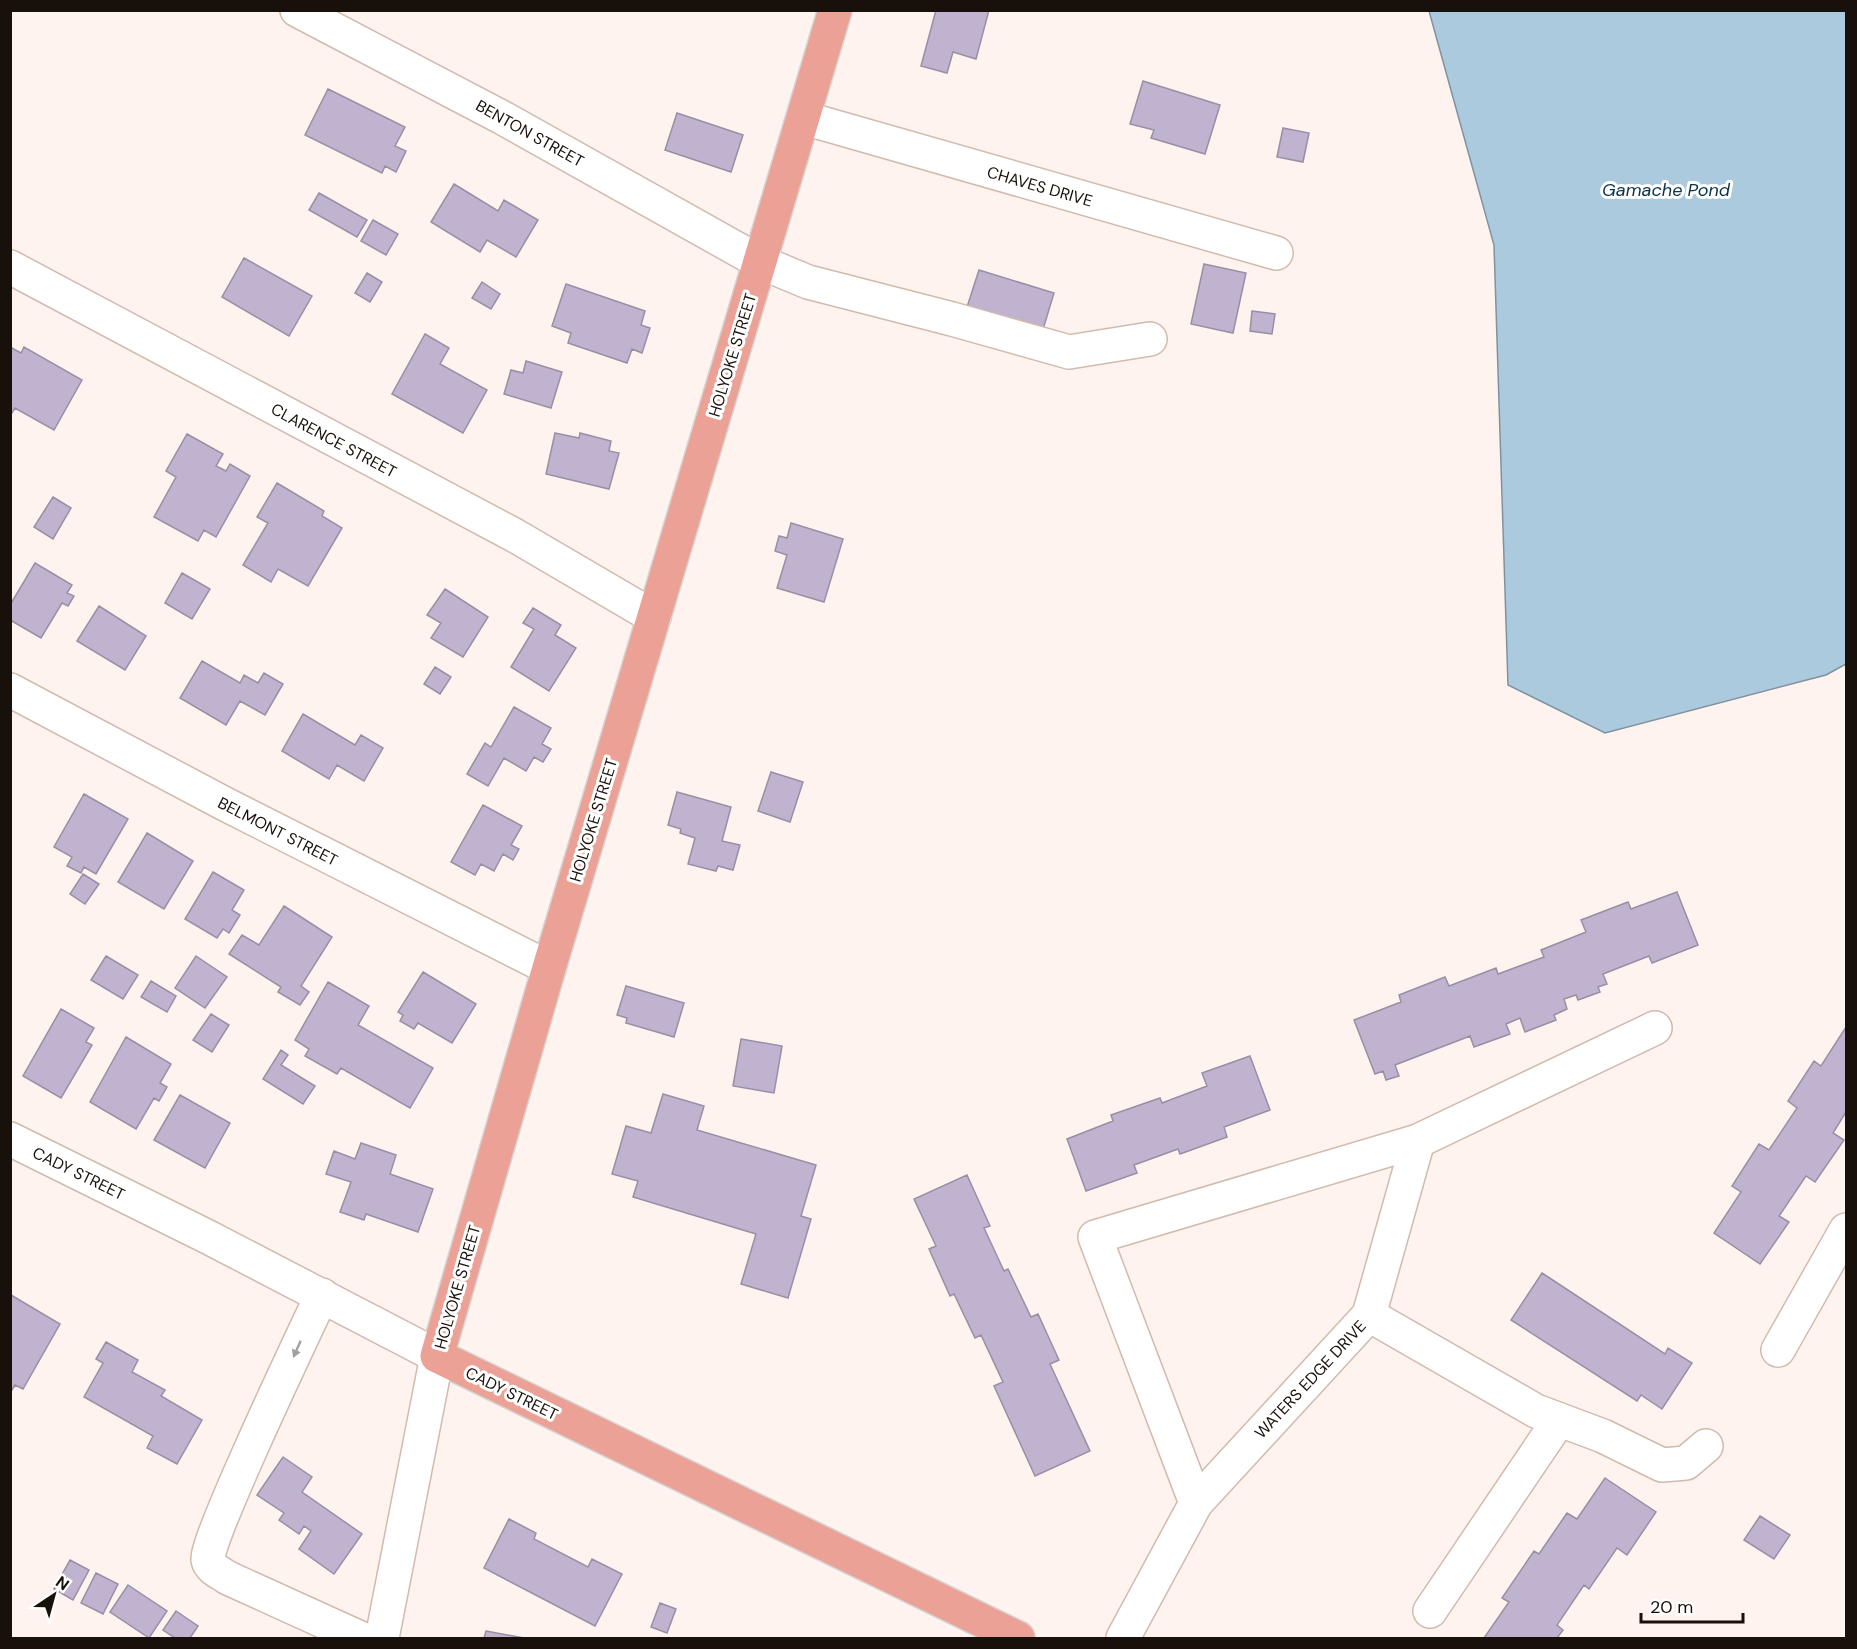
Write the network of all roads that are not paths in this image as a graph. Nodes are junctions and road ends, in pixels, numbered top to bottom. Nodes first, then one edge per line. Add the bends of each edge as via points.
1 (297, 10) edge
2 (835, 10) edge
3 (804, 118) junction
4 (1276, 253) dead end
5 (760, 262) junction
6 (10, 267) edge
7 (1150, 339) dead end
8 (654, 617) junction
9 (10, 690) edge
10 (549, 968) junction
11 (1655, 1028) dead end
12 (10, 1139) edge
13 (1418, 1141) junction
14 (1846, 1230) edge
15 (322, 1295) junction
16 (1369, 1316) junction
17 (1778, 1350) dead end
18 (437, 1356) junction
19 (1559, 1420) junction
20 (1706, 1446) dead end
21 (1196, 1503) junction
22 (1430, 1611) dead end
23 (360, 1638) edge
24 (382, 1638) edge
25 (1018, 1638) edge
26 (1123, 1638) edge

1 - 5 street, BENTON STREET via 503,118
2 - 3 main road, HOLYOKE STREET
3 - 4 street, CHAVES DRIVE
3 - 5 main road, HOLYOKE STREET
5 - 7 street, BENTON STREET via 808,282 1069,352
5 - 8 main road, HOLYOKE STREET
6 - 8 street, CLARENCE STREET via 514,535
8 - 10 main road, HOLYOKE STREET
9 - 10 street, BELMONT STREET
10 - 18 main road, HOLYOKE STREET
11 - 13 street
12 - 15 street, CADY STREET
13 - 16 street
13 - 21 street via 1095,1237
14 - 17 street
15 - 18 street, CADY STREET
15 -> 23 street via 208,1549 208,1560 214,1570 228,1578
16 - 19 street, WATERS EDGE DRIVE via 1536,1411
16 - 21 street, WATERS EDGE DRIVE
18 - 24 street, HOLYOKE STREET
18 - 25 main road, CADY STREET
19 - 20 street, WATERS EDGE DRIVE via 1604,1436 1662,1465 1686,1463
19 - 22 street
21 - 26 street, WATERS EDGE DRIVE

